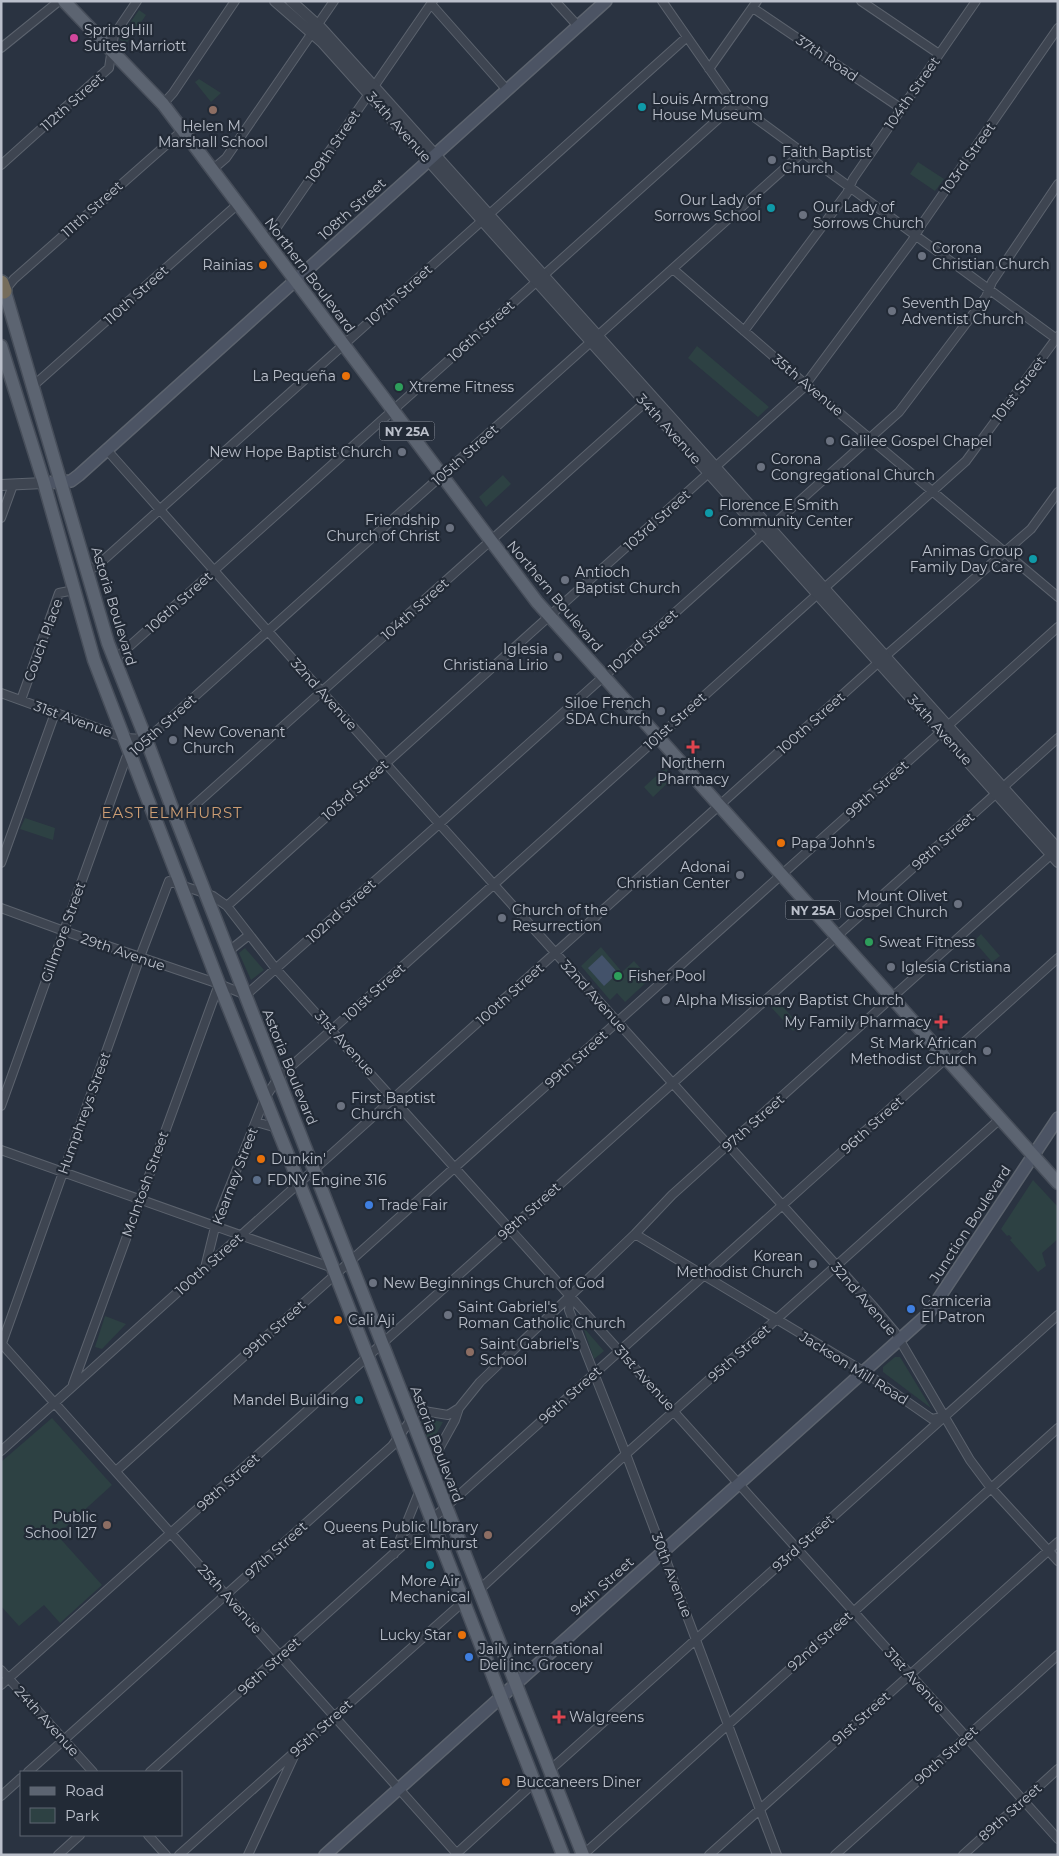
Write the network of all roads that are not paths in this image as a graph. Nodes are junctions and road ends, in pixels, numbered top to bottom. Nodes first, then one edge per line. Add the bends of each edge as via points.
1 (59, 1) edge
2 (64, 1) edge
3 (137, 1) edge
4 (235, 1) edge
5 (275, 1) edge
6 (291, 1) edge
7 (334, 1) edge
8 (555, 1) edge
9 (606, 1) edge
10 (662, 1) edge
11 (861, 1) edge
12 (976, 1) edge
13 (432, 3) edge
14 (755, 4) edge
15 (578, 26) junction
16 (1058, 28) edge
17 (315, 29) junction
18 (687, 37) junction
19 (1, 48) edge
20 (112, 51) junction
21 (939, 54) junction
22 (709, 69) junction
23 (371, 90) junction
24 (507, 90) junction
25 (162, 104) junction
26 (736, 104) junction
27 (902, 109) junction
28 (182, 130) junction
29 (803, 152) junction
30 (432, 158) junction
31 (1, 164) edge
32 (212, 170) junction
33 (1058, 184) edge
34 (850, 186) junction
35 (238, 204) junction
36 (486, 218) junction
37 (916, 235) junction
38 (264, 239) junction
39 (673, 268) junction
40 (540, 278) junction
41 (295, 280) junction
42 (2, 287) edge
43 (989, 290) junction
44 (744, 331) junction
45 (1057, 338) edge
46 (594, 339) junction
47 (344, 345) junction
48 (2, 348) edge
49 (806, 384) junction
50 (33, 386) junction
51 (649, 399) junction
52 (392, 410) junction
53 (871, 438) junction
54 (106, 450) junction
55 (712, 470) junction
56 (441, 476) junction
57 (62, 481) junction
58 (44, 483) junction
59 (1, 485) edge
60 (13, 485) junction
61 (933, 490) junction
62 (1058, 492) edge
63 (160, 510) junction
64 (1, 518) edge
65 (767, 530) junction
66 (490, 541) junction
67 (1004, 551) junction
68 (86, 569) junction
69 (214, 571) junction
70 (74, 590) junction
71 (820, 591) junction
72 (1058, 597) edge
73 (550, 616) junction
74 (1058, 627) edge
75 (268, 631) junction
76 (882, 659) junction
77 (114, 660) junction
78 (604, 676) junction
79 (322, 692) junction
80 (1, 693) edge
81 (21, 700) junction
82 (55, 714) junction
83 (944, 729) junction
84 (658, 737) junction
85 (125, 738) junction
86 (1058, 738) edge
87 (146, 739) junction
88 (128, 755) junction
89 (385, 763) junction
90 (999, 790) junction
91 (720, 806) junction
92 (177, 821) junction
93 (439, 824) junction
94 (1056, 854) edge
95 (1, 862) edge
96 (782, 875) junction
97 (169, 881) joint
98 (494, 884) junction
99 (182, 886) junction
100 (209, 895) junction
101 (227, 906) junction
102 (1, 908) edge
103 (64, 931) junction
104 (249, 935) junction
105 (837, 936) junction
106 (229, 950) junction
107 (556, 953) junction
108 (140, 957) junction
109 (1058, 958) edge
110 (276, 969) junction
111 (218, 984) junction
112 (246, 995) junction
113 (892, 998) junction
114 (617, 1022) junction
115 (332, 1029) junction
116 (946, 1059) junction
117 (672, 1083) junction
118 (272, 1088) junction
119 (394, 1098) junction
120 (1, 1106) edge
121 (1058, 1118) edge
122 (1000, 1119) junction
123 (256, 1122) junction
124 (277, 1128) junction
125 (728, 1145) junction
126 (1, 1150) edge
127 (1033, 1155) junction
128 (455, 1167) junction
129 (315, 1170) junction
130 (64, 1172) junction
131 (1058, 1183) edge
132 (299, 1184) junction
133 (140, 1199) junction
134 (782, 1206) junction
135 (215, 1225) junction
136 (510, 1228) junction
137 (635, 1234) junction
138 (242, 1235) junction
139 (349, 1261) junction
140 (836, 1266) junction
141 (205, 1268) junction
142 (336, 1271) junction
143 (705, 1275) junction
144 (571, 1296) junction
145 (1058, 1315) edge
146 (777, 1319) junction
147 (899, 1340) junction
148 (2, 1344) edge
149 (382, 1344) junction
150 (620, 1350) junction
151 (84, 1352) junction
152 (367, 1357) junction
153 (98, 1362) junction
154 (863, 1371) junction
155 (594, 1374) junction
156 (72, 1385) junction
157 (54, 1402) junction
158 (459, 1408) junction
159 (674, 1411) junction
160 (944, 1417) junction
161 (411, 1418) junction
162 (1058, 1428) edge
163 (398, 1436) junction
164 (1, 1451) edge
165 (626, 1454) junction
166 (430, 1465) junction
167 (116, 1471) junction
168 (739, 1483) junction
169 (991, 1488) junction
170 (420, 1490) junction
171 (446, 1507) junction
172 (432, 1521) junction
173 (171, 1533) junction
174 (1058, 1542) edge
175 (797, 1548) junction
176 (1048, 1550) junction
177 (663, 1551) junction
178 (394, 1555) junction
179 (1058, 1561) edge
180 (479, 1590) junction
181 (226, 1595) junction
182 (464, 1602) junction
183 (854, 1611) junction
184 (696, 1639) junction
185 (1058, 1655) edge
186 (281, 1656) junction
187 (1, 1670) edge
188 (910, 1674) junction
189 (9, 1678) junction
190 (516, 1684) junction
191 (1, 1685) edge
192 (501, 1698) junction
193 (334, 1716) junction
194 (728, 1724) junction
195 (966, 1737) junction
196 (64, 1740) junction
197 (296, 1750) junction
198 (1058, 1769) edge
199 (29, 1771) edge
200 (92, 1771) edge
201 (151, 1771) edge
202 (549, 1771) junction
203 (20, 1779) edge
204 (535, 1782) junction
205 (399, 1789) junction
206 (1, 1796) edge
207 (1023, 1800) junction
208 (760, 1810) junction
209 (79, 1836) edge
210 (149, 1836) edge
211 (1058, 1839) edge
212 (457, 1854) edge
213 (58, 1855) edge
214 (166, 1855) edge
215 (178, 1855) edge
216 (248, 1855) edge
217 (325, 1855) edge
218 (563, 1855) edge
219 (583, 1855) edge
220 (709, 1855) edge
221 (777, 1855) edge
222 (834, 1855) edge
223 (963, 1855) edge

1 - 19 street
2 - 20 main road, Northern Boulevard / NY 25A
3 - 20 street, 112th Street via 114,34
4 - 25 street
5 - 17 street, 34th Avenue
6 - 17 street, 34th Avenue
7 - 17 street
8 - 15 street
9 - 15 main road, 108th Street
10 - 18 street
11 - 21 street
12 - 21 street, 104th Street
13 - 23 street, 109th Street
13 - 24 street
14 - 22 street
14 - 27 street, 37th Road
15 - 24 main road, 108th Street
16 - 37 street, 103rd Street
17 - 23 street, 34th Avenue
17 - 32 street via 226,158
18 - 22 street
18 - 36 street, 107th Street
20 - 25 main road, Northern Boulevard / NY 25A
20 - 31 street, 112th Street via 109,68
21 - 27 street, 104th Street
22 - 26 street
23 - 30 street, 34th Avenue
23 - 38 street, 109th Street via 275,230
24 - 30 main road, 108th Street
25 - 28 main road, Northern Boulevard / NY 25A
26 - 29 street
26 - 40 street, 106th Street
27 - 34 street, 104th Street
28 - 32 main road, Northern Boulevard / NY 25A
28 - 42 street, 111th Street
29 - 34 street
29 - 39 street, 105th Street
30 - 36 street, 34th Avenue
30 - 41 main road, 108th Street
32 - 35 main road, Northern Boulevard / NY 25A
33 - 43 street, 102nd Street
34 - 37 street
34 - 44 street, 104th Street
35 - 38 main road, Northern Boulevard / NY 25A
35 - 50 street, 110th Street
36 - 40 street, 34th Avenue
36 - 47 street, 107th Street
37 - 43 street
37 - 49 street, 103rd Street
38 - 41 main road, Northern Boulevard / NY 25A
39 - 44 street, 35th Avenue
39 - 46 street, 105th Street
40 - 46 street, 34th Avenue
40 - 52 street, 106th Street
41 - 47 main road, Northern Boulevard / NY 25A
41 - 54 main road, 108th Street
42 - 50 main road, Astoria Boulevard
43 - 45 street
43 - 53 street, 102nd Street via 899,412
44 - 49 street, 35th Avenue
45 - 61 street, 101st Street via 966,461
46 - 51 street, 34th Avenue
46 - 56 street, 105th Street
47 - 52 main road, Northern Boulevard / NY 25A
47 - 63 street, 107th Street
48 - 58 main road, Astoria Boulevard
49 - 53 street, 35th Avenue
49 - 55 street, 103rd Street
50 - 57 main road, Astoria Boulevard
51 - 55 street, 34th Avenue
51 - 66 street, 104th Street
52 - 56 main road, Northern Boulevard / NY 25A
52 - 69 street, 106th Street
53 - 61 street, 35th Avenue
53 - 65 street, 102nd Street
54 - 57 main road, 108th Street via 71,480
54 - 63 street, 32nd Avenue
55 - 65 street, 34th Avenue
55 - 73 street, 103rd Street
56 - 66 main road, Northern Boulevard / NY 25A
56 - 75 street, 105th Street
57 - 58 main road, 108th Street
57 - 68 main road, Astoria Boulevard
58 - 60 street
58 - 70 main road, Astoria Boulevard
59 - 60 street
60 - 64 street
61 - 67 street, 35th Avenue
61 - 71 street, 101st Street
62 - 67 street, 100th Street via 1031,529
63 - 68 street, 107th Street via 96,567
63 - 69 street, 32nd Avenue
65 - 71 street, 34th Avenue
65 - 78 street, 102nd Street
66 - 73 main road, Northern Boulevard / NY 25A
66 - 79 street, 104th Street
67 - 72 street, 35th Avenue
67 - 76 street, 100th Street
68 - 77 main road, Astoria Boulevard
69 - 75 street, 32nd Avenue
69 - 77 street, 106th Street
70 - 81 street, Couch Place via 59,594
70 - 85 main road, Astoria Boulevard via 90,648
71 - 76 street, 34th Avenue
71 - 84 street, 101st Street
73 - 78 main road, Northern Boulevard / NY 25A
73 - 89 street, 103rd Street
74 - 83 street, 99th Street
75 - 79 street, 32nd Avenue
75 - 87 street, 105th Street
76 - 83 street, 34th Avenue
76 - 91 street, 100th Street
77 - 87 main road, Astoria Boulevard
78 - 84 main road, Northern Boulevard / NY 25A
78 - 93 street, 102nd Street
79 - 89 street, 32nd Avenue
79 - 92 street, 104th Street
80 - 81 street, 31st Avenue
81 - 82 street, 31st Avenue
82 - 85 street, 31st Avenue
82 - 95 street
83 - 90 street, 34th Avenue
83 - 96 street, 99th Street
84 - 91 main road, Northern Boulevard / NY 25A
84 - 98 street, 101st Street
85 - 87 street, 31st Avenue
85 - 88 main road, Astoria Boulevard
86 - 90 street, 98th Street
87 - 88 street, 105th Street
87 - 92 main road, Astoria Boulevard
88 - 99 main road, Astoria Boulevard
88 - 103 street, Gillmore Street
89 - 93 street, 32nd Avenue
89 - 101 street, 103rd Street
90 - 94 street, 34th Avenue
90 - 105 street, 98th Street
91 - 96 main road, Northern Boulevard / NY 25A
91 - 107 street, 100th Street
92 - 100 main road, Astoria Boulevard
93 - 98 street, 32nd Avenue
93 - 110 street, 102nd Street
94 - 113 street, 97th Street
96 - 105 main road, Northern Boulevard / NY 25A
96 - 114 street, 99th Street
97 - 99 street, 31st Avenue
97 - 108 street, Humphreys Street
98 - 107 street, 32nd Avenue
98 - 115 street, 101st Street
99 - 100 street, 31st Avenue
99 - 111 main road, Astoria Boulevard
100 - 101 street, 31st Avenue
100 - 106 main road, Astoria Boulevard
101 - 104 street, 31st Avenue
102 - 103 street, 29th Avenue
103 - 108 street, 29th Avenue
103 - 120 street, Gillmore Street
104 - 106 street
104 - 110 street, 31st Avenue
105 - 113 main road, Northern Boulevard / NY 25A
105 - 117 street, 98th Street
106 - 112 main road, Astoria Boulevard
107 - 114 street, 32nd Avenue
107 - 119 street, 100th Street
108 - 111 street, 29th Avenue
108 - 130 street, Humphreys Street
109 - 116 street, 96th Street
110 - 112 street, 102nd Street
110 - 115 street, 31st Avenue
111 - 112 street, 29th Avenue
111 - 118 main road, Astoria Boulevard
111 - 133 street, McIntosh Street
112 - 118 main road, Astoria Boulevard
113 - 116 main road, Northern Boulevard / NY 25A
113 - 125 street, 97th Street
114 - 117 street, 32nd Avenue
114 - 128 street, 99th Street
115 - 118 street, 101st Street
115 - 119 street, 31st Avenue
116 - 122 main road, Northern Boulevard / NY 25A
116 - 134 street, 96th Street
117 - 125 street, 32nd Avenue
117 - 136 street, 98th Street
118 - 123 street, Kearney Street
118 - 124 main road, Astoria Boulevard
118 - 129 main road, Astoria Boulevard
119 - 128 street, 31st Avenue
119 - 129 street, 100th Street
121 - 127 main road, Junction Boulevard
122 - 127 main road, Northern Boulevard / NY 25A
122 - 140 street, 95th Street
123 - 124 street
123 - 135 street, Kearney Street
124 - 132 main road, Astoria Boulevard
125 - 134 street, 32nd Avenue
125 - 137 street, 97th Street via 672,1195
126 - 130 street
127 - 131 main road, Northern Boulevard / NY 25A
127 - 147 main road, Junction Boulevard via 929,1313
128 - 136 street, 31st Avenue
128 - 139 street, 99th Street
129 - 132 street, 100th Street
129 - 139 main road, Astoria Boulevard
130 - 133 street
130 - 148 street, Humphreys Street
132 - 138 street, 100th Street
132 - 142 main road, Astoria Boulevard
133 - 135 street
133 - 151 street, McIntosh Street
134 - 140 street, 32nd Avenue
134 - 143 street, 96th Street
135 - 138 street
135 - 141 street, Kearney Street
136 - 144 street, 31st Avenue
136 - 149 street, 98th Street
137 - 143 street, Jackson Mill Road
137 - 144 street, 97th Street
138 - 141 street, 100th Street
138 - 142 street
139 - 142 street, 99th Street
139 - 149 main road, Astoria Boulevard
140 - 146 street, 95th Street
140 - 147 street, 32nd Avenue
141 - 153 street, 100th Street
142 - 152 main road, Astoria Boulevard
142 - 167 street, 99th Street
143 - 146 street, Jackson Mill Road
143 - 150 street, 96th Street
144 - 150 street, 31st Avenue
144 - 155 street, 30th Avenue via 569,1310
144 - 158 street, 97th Street via 480,1382
145 - 160 street, 93rd Street
146 - 154 street, Jackson Mill Road
146 - 159 street, 95th Street
147 - 154 main road, 94th Street
147 - 160 street, 32nd Avenue
148 - 157 street, 25th Avenue
149 - 152 street, 98th Street
149 - 161 main road, Astoria Boulevard
150 - 155 street, 96th Street
150 - 159 street, 31st Avenue
151 - 153 street
151 - 156 street, McIntosh Street
152 - 163 main road, Astoria Boulevard
152 - 173 street, 98th Street
153 - 156 street, 100th Street
154 - 160 street, Jackson Mill Road via 932,1419
154 - 168 main road, 94th Street
155 - 165 street, 30th Avenue
155 - 171 street, 96th Street
156 - 157 street, 100th Street
157 - 164 street, 100th Street
157 - 167 street, 25th Avenue
158 - 161 street via 448,1415 418,1410
158 - 166 street, 97th Street
159 - 165 street, 95th Street
159 - 168 street, 31st Avenue
160 - 169 street, 32nd Avenue
160 - 175 street, 93rd Street
161 - 163 street, 97th Street
161 - 166 main road, Astoria Boulevard
162 - 169 street, 92nd Street
163 - 170 main road, Astoria Boulevard
163 - 181 street, 97th Street via 392,1446
165 - 177 street, 30th Avenue
165 - 180 street, 95th Street
166 - 171 main road, Astoria Boulevard
167 - 173 street, 25th Avenue
168 - 175 street, 31st Avenue
168 - 177 main road, 94th Street
169 - 176 street, 32nd Avenue
169 - 183 street, 92nd Street
170 - 172 main road, Astoria Boulevard
170 - 178 street
171 - 172 street, 96th Street
171 - 180 main road, Astoria Boulevard
172 - 178 street, 96th Street
172 - 182 main road, Astoria Boulevard
173 - 181 street, 25th Avenue
173 - 189 street, 98th Street
174 - 176 street, 91st Street
175 - 183 street, 31st Avenue
175 - 184 street, 93rd Street
176 - 179 street, 32nd Avenue
176 - 188 street, 91st Street
177 - 184 street, 30th Avenue
177 - 190 main road, 94th Street
178 - 186 street, 96th Street
180 - 190 main road, Astoria Boulevard
181 - 186 street, 25th Avenue
181 - 196 street, 97th Street
182 - 192 main road, Astoria Boulevard
182 - 193 street, 95th Street
183 - 188 street, 31st Avenue
183 - 194 street, 92nd Street
184 - 194 street, 30th Avenue
184 - 202 street, 93rd Street
185 - 195 street, 90th Street
186 - 193 street, 25th Avenue
186 - 201 street, 96th Street
187 - 189 street, 24th Avenue
188 - 195 street, 31st Avenue
188 - 208 street, 91st Street
189 - 191 street, 98th Street
189 - 196 street, 24th Avenue
190 - 192 main road, 94th Street
190 - 202 main road, Astoria Boulevard
192 - 204 main road, Astoria Boulevard
192 - 205 main road, 94th Street
193 - 197 street, 95th Street
193 - 205 street, 25th Avenue
194 - 208 street, 30th Avenue
194 - 219 street, 92nd Street
195 - 207 street, 31st Avenue
195 - 222 street, 90th Street
196 - 199 street, 97th Street
196 - 200 street, 24th Avenue
197 - 215 street, 95th Street
197 - 216 street
198 - 207 street, 89th Street
202 - 219 main road, Astoria Boulevard
203 - 206 street
204 - 212 street
204 - 218 main road, Astoria Boulevard
205 - 212 street, 25th Avenue
205 - 217 main road, 94th Street
207 - 211 street, 31st Avenue
207 - 223 street, 89th Street
208 - 220 street, 91st Street
208 - 221 street, 30th Avenue
209 - 213 street
210 - 214 street

